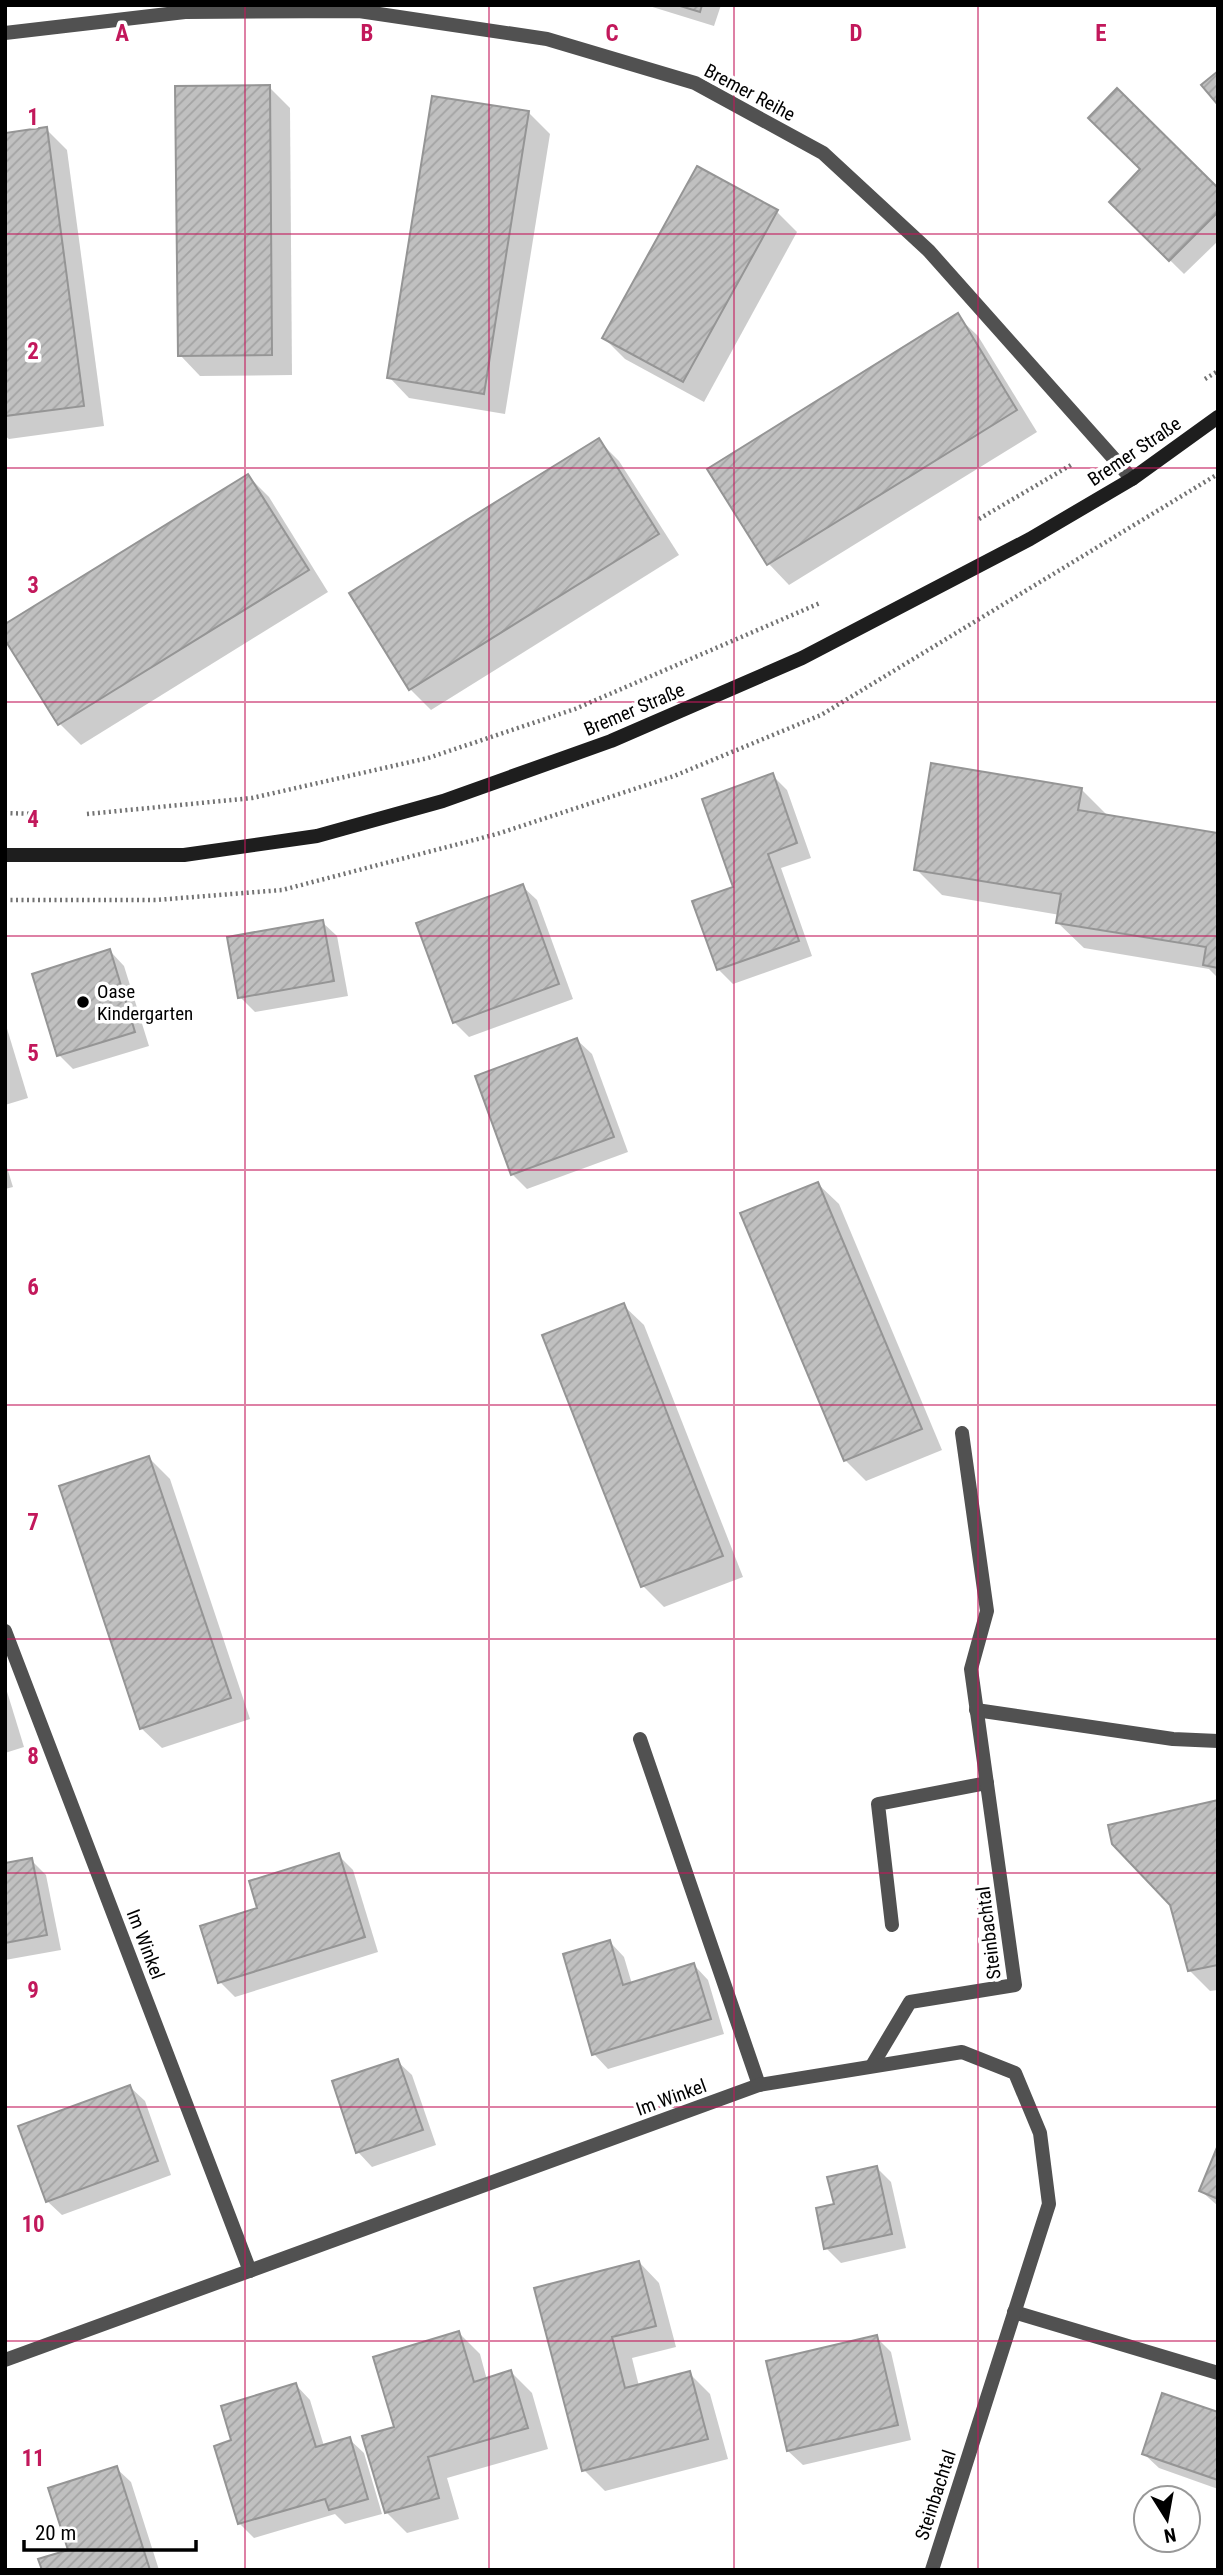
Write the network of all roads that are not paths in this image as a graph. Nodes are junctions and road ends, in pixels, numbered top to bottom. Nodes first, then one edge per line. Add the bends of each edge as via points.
1 (5, 33) edge
2 (1218, 417) edge
3 (1132, 479) junction
4 (5, 855) edge
5 (962, 1433) dead end
6 (5, 1631) edge
7 (976, 1710) junction
8 (640, 1739) dead end
9 (1218, 1741) edge
10 (987, 1783) junction
11 (892, 1925) dead end
12 (873, 2064) junction
13 (759, 2085) junction
14 (250, 2271) junction
15 (1014, 2312) junction
16 (5, 2360) edge
17 (1218, 2373) edge
18 (932, 2570) edge

1 - 3 street, Bremer Reihe via 184,12 359,11 547,39 695,83 823,153 929,251
2 - 3 street, Bremer Straße
3 - 4 street, Bremer Straße via 1008,551 802,658 611,741 443,801 317,836 184,855
5 - 7 street, Steinbachtal via 987,1611 971,1669
6 - 14 street, Im Winkel
7 - 9 street via 1173,1739
7 - 10 street, Steinbachtal
8 - 13 street
10 - 11 street via 878,1804
10 - 12 street, Steinbachtal via 1015,1985 910,2002
12 - 13 street, Im Winkel
12 - 15 street, Steinbachtal via 962,2052 1015,2073 1040,2133 1049,2204
13 - 14 street, Im Winkel
14 - 16 street, Im Winkel
15 - 17 street
15 - 18 street, Steinbachtal

